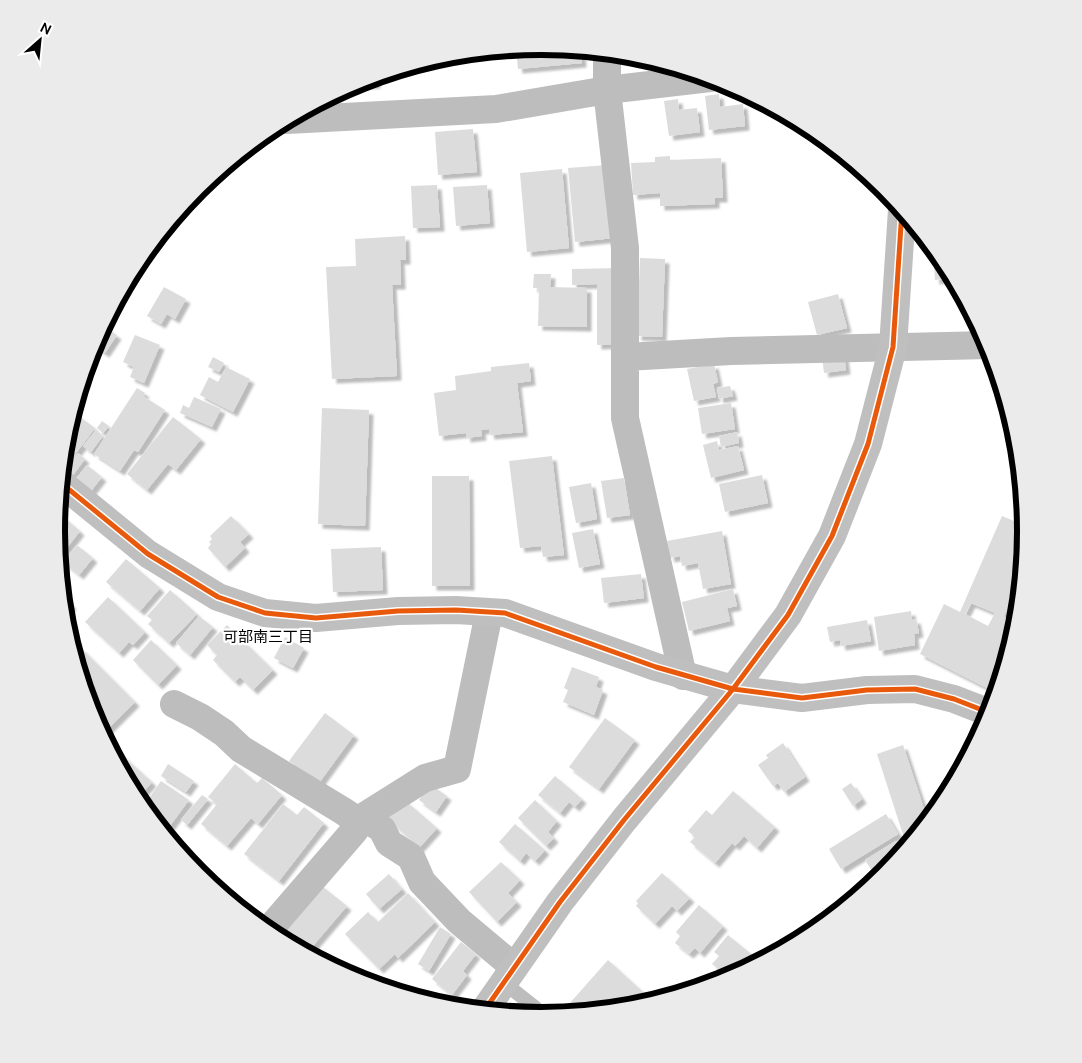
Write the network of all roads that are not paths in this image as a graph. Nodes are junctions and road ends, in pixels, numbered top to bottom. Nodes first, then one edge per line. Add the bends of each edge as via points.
1 (607, 60) edge
2 (694, 80) edge
3 (607, 90) junction
4 (303, 119) edge
5 (901, 220) edge
6 (979, 345) edge
7 (892, 346) junction
8 (626, 356) junction
9 (67, 489) edge
10 (489, 613) junction
11 (684, 676) junction
12 (733, 689) junction
13 (174, 704) dead end
14 (982, 710) edge
15 (359, 818) junction
16 (273, 926) edge
17 (509, 974) junction
18 (488, 1005) edge
19 (539, 1008) edge

1 - 3 street
2 - 3 street
3 - 4 street via 496,109
3 - 8 street via 625,248
5 - 7 street
6 - 7 street
7 - 8 street
7 - 12 street via 868,444 832,536 788,615
8 - 11 street via 625,418
9 - 10 street via 148,554 218,597 265,614 316,618 398,611
10 - 11 street via 505,614
10 - 15 street via 457,769 425,778
11 - 12 street
12 - 14 street via 802,698 867,690 914,689
12 - 17 street via 624,820
13 - 15 street via 224,733 241,749
15 - 16 street via 355,830
15 - 17 street via 382,829 389,843 411,857 422,882
17 - 18 street
17 - 19 lane

